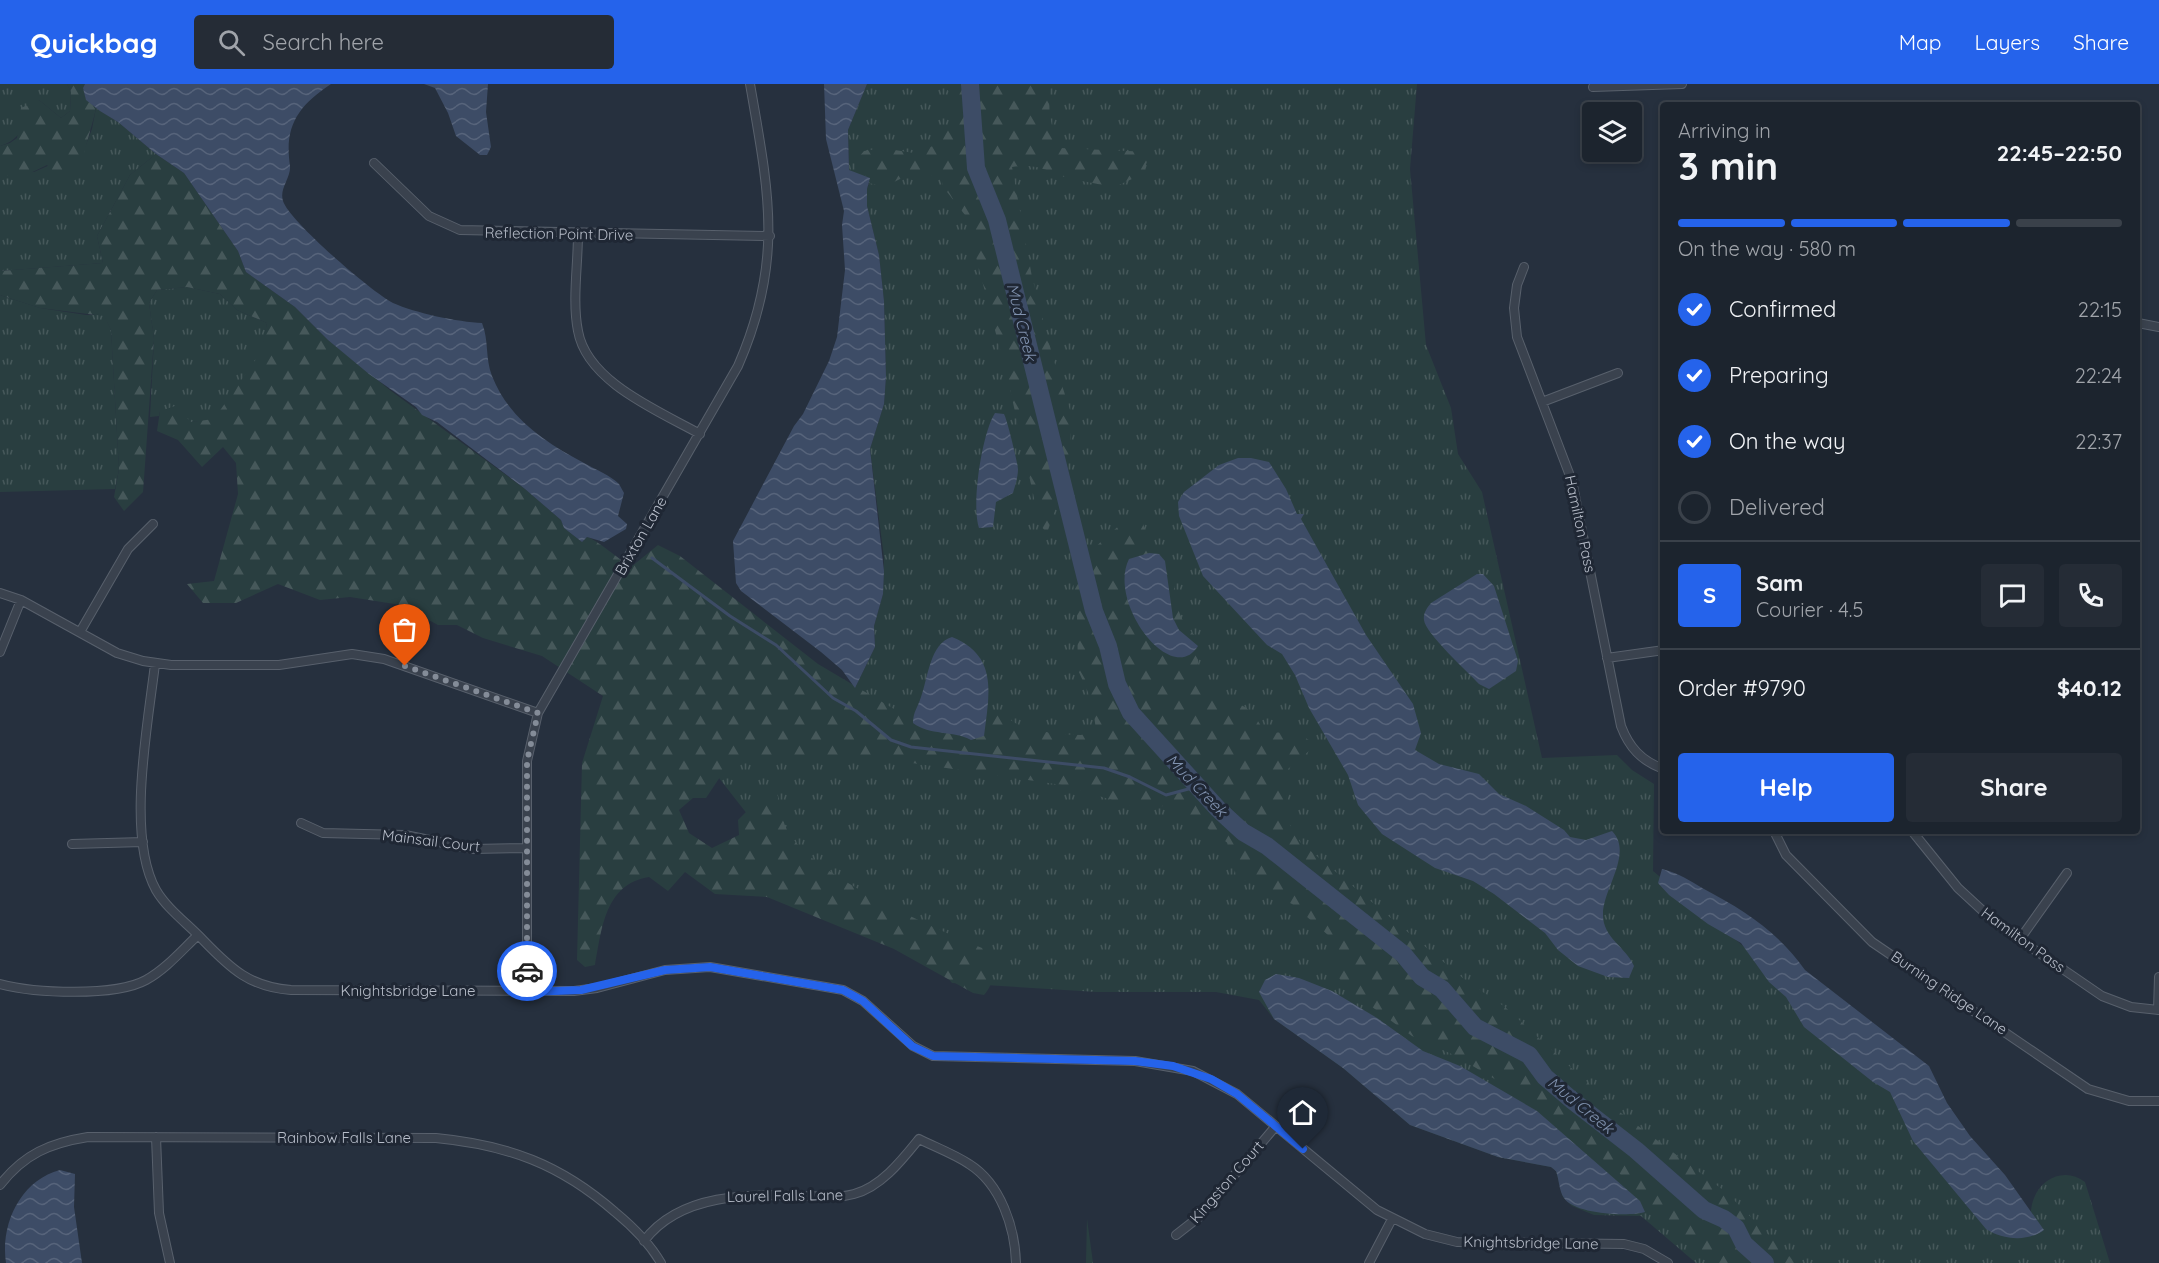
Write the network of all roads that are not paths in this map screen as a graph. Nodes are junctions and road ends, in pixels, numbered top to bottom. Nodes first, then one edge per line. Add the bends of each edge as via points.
1 (750, 84) edge
2 (1682, 84) edge
3 (1593, 87) dead end
4 (374, 163) dead end
5 (578, 234) junction
6 (770, 236) junction
7 (1524, 267) dead end
8 (2140, 323) edge
9 (2159, 327) edge
10 (1618, 373) dead end
11 (1542, 402) junction
12 (700, 434) junction
13 (153, 524) dead end
14 (0, 593) edge
15 (21, 600) junction
16 (80, 632) junction
17 (1660, 651) edge
18 (0, 652) edge
19 (1607, 658) junction
20 (155, 664) junction
21 (538, 713) junction
22 (1660, 768) edge
23 (301, 823) dead end
24 (1776, 834) edge
25 (1915, 834) edge
26 (143, 842) junction
27 (72, 844) dead end
28 (527, 848) junction
29 (2067, 873) dead end
30 (198, 935) junction
31 (2020, 939) junction
32 (2159, 977) edge
33 (0, 984) edge
34 (527, 992) junction
35 (2158, 1010) edge
36 (2159, 1101) edge
37 (1275, 1127) junction
38 (156, 1137) junction
39 (0, 1185) edge
40 (1392, 1219) junction
41 (1176, 1235) dead end
42 (644, 1241) junction
43 (170, 1263) edge
44 (661, 1263) edge
45 (1016, 1263) edge
46 (1370, 1263) edge
47 (1668, 1263) edge

1 - 6 street, Brixton Lane via 768,197
2 - 3 street
4 - 5 street, Reflection Point Drive via 420,209 450,227 477,232
5 - 6 street, Reflection Point Drive
5 - 12 street via 576,319 587,354 610,382
6 - 12 street, Brixton Lane via 764,287 749,340
7 - 11 street, Hamilton Pass via 1517,285 1514,322 1520,350
8 - 9 street
10 - 11 street
11 - 19 street, Hamilton Pass via 1572,481
12 - 21 street, Brixton Lane
13 - 16 street via 128,549
14 - 15 street
15 - 16 street
15 - 18 street
16 - 20 street via 117,653
17 - 19 street
19 - 22 street, Hamilton Pass via 1627,742
20 - 21 street via 279,665 359,655 384,659
20 - 26 street, Knightsbridge Lane via 143,761
21 - 28 street, Brixton Lane via 527,761
23 - 28 street, Mainsail Court via 322,833 405,836 466,848
24 - 36 street, Burning Ridge Lane via 1786,855 1872,942 2088,1089 2129,1101
25 - 31 street, Hamilton Pass via 1976,906
26 - 27 street
26 - 30 street, Knightsbridge Lane via 157,891
28 - 34 street, Brixton Lane
29 - 31 street
30 - 33 street via 160,970 129,987 35,990
30 - 34 street, Knightsbridge Lane via 241,975 270,989
31 - 35 street, Hamilton Pass via 2102,996 2131,1007
32 - 35 street
34 - 37 street, Knightsbridge Lane via 581,990 665,970 710,967 843,990 863,1001 912,1046 933,1056 1135,1061 1173,1066 1202,1075 1237,1094
37 - 40 street, Knightsbridge Lane
37 - 41 street, Kingston Court via 1199,1217
38 - 39 street, Rainbow Falls Lane via 88,1137 58,1142 24,1159
38 - 42 street, Rainbow Falls Lane via 436,1138 504,1148 565,1174 597,1196
38 - 43 street via 159,1213
40 - 46 street
40 - 47 street, Knightsbridge Lane via 1425,1234 1457,1242 1624,1244 1644,1249
42 - 44 street, Rainbow Falls Lane
42 - 45 street, Laurel Falls Lane via 655,1226 674,1214 717,1198 832,1198 855,1194 875,1185 919,1139 971,1165 992,1188 1008,1214

